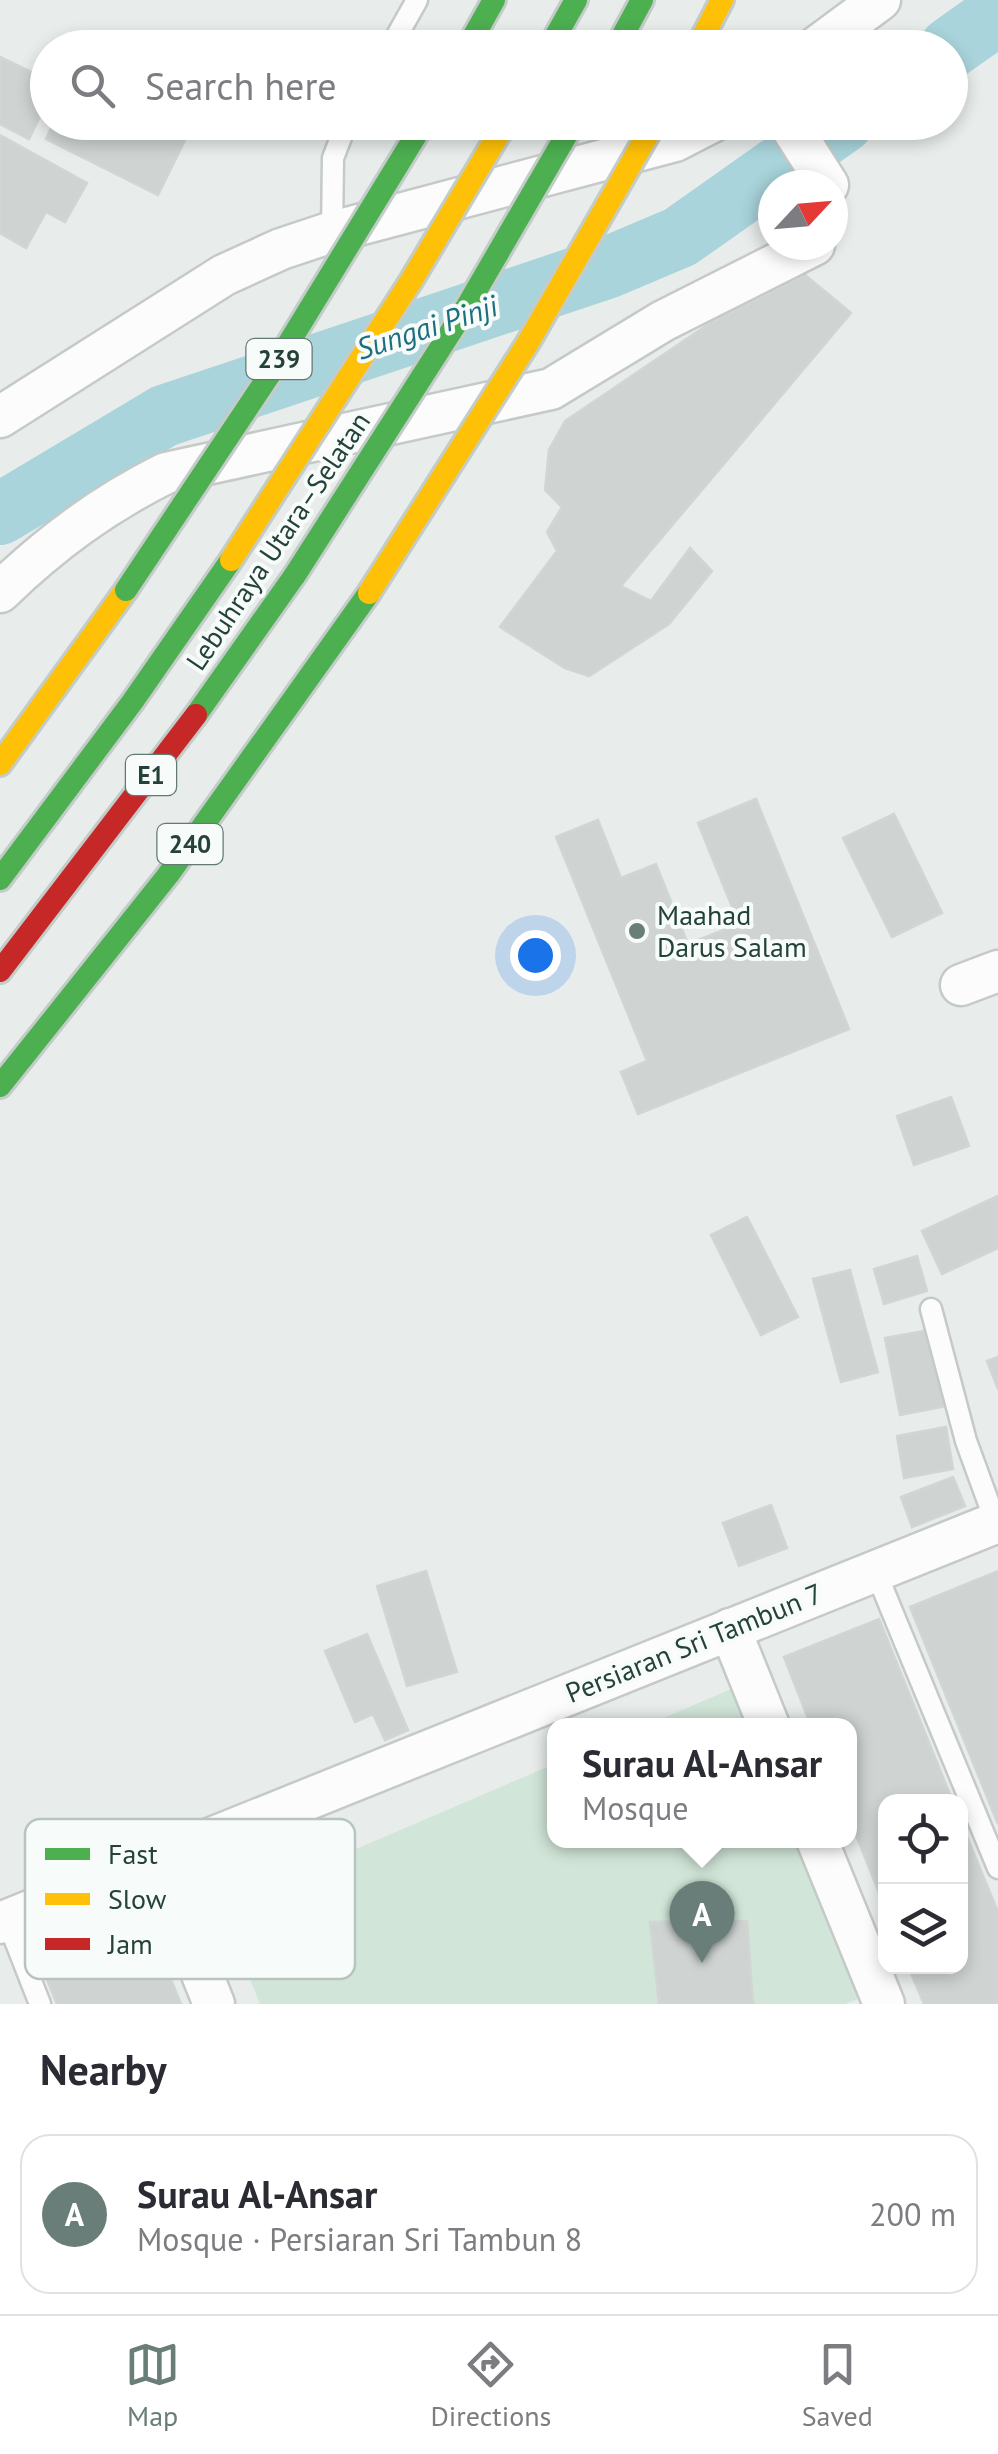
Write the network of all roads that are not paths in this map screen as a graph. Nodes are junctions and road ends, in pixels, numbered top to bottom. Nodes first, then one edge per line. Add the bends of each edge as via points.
1 (416, 0) edge
2 (494, 0) edge
3 (576, 0) edge
4 (642, 0) edge
5 (722, 0) edge
6 (880, 0) edge
7 (400, 30) edge
8 (477, 30) edge
9 (559, 30) edge
10 (626, 30) edge
11 (706, 30) edge
12 (839, 30) edge
13 (340, 140) edge
14 (413, 140) edge
15 (495, 140) edge
16 (564, 140) edge
17 (646, 140) edge
18 (677, 140) edge
19 (799, 140) edge
20 (818, 170) edge
21 (332, 232) junction
22 (784, 260) edge
23 (0, 417) edge
24 (0, 592) edge
25 (0, 764) edge
26 (0, 879) edge
27 (0, 971) edge
28 (0, 1086) edge
29 (931, 1309) dead end
30 (997, 1522) edge
31 (875, 1570) junction
32 (730, 1629) junction
33 (767, 1718) edge
34 (258, 1819) edge
35 (820, 1848) edge
36 (998, 1868) edge
37 (3, 1921) edge
38 (25, 1970) edge
39 (29, 1979) edge
40 (204, 1979) edge
41 (40, 2004) edge
42 (214, 2004) edge
43 (884, 2004) edge

1 - 7 lane
2 - 8 main road
3 - 9 main road
4 - 10 main road
5 - 11 main road
6 - 12 street
13 - 21 lane via 332,158
14 - 25 main road, 239, bridge via 268,377
15 - 26 main road, Lebuhraya Utara–Selatan / E1, bridge via 231,560
16 - 27 main road, Lebuhraya Utara–Selatan / E1, bridge via 466,308 295,575 180,738
17 - 28 main road, 240, bridge via 369,593 168,874
18 - 21 street
19 - 20 street
21 - 23 street via 224,275
22 - 24 street via 551,389 166,473 66,532
29 - 30 lane via 966,1441
30 - 31 street, Persiaran Sri Tambun 7
31 - 32 street, Persiaran Sri Tambun 7
31 - 36 lane
32 - 33 street
32 - 34 street, Persiaran Sri Tambun 7
35 - 43 street
37 - 38 lane
39 - 41 lane
40 - 42 street

